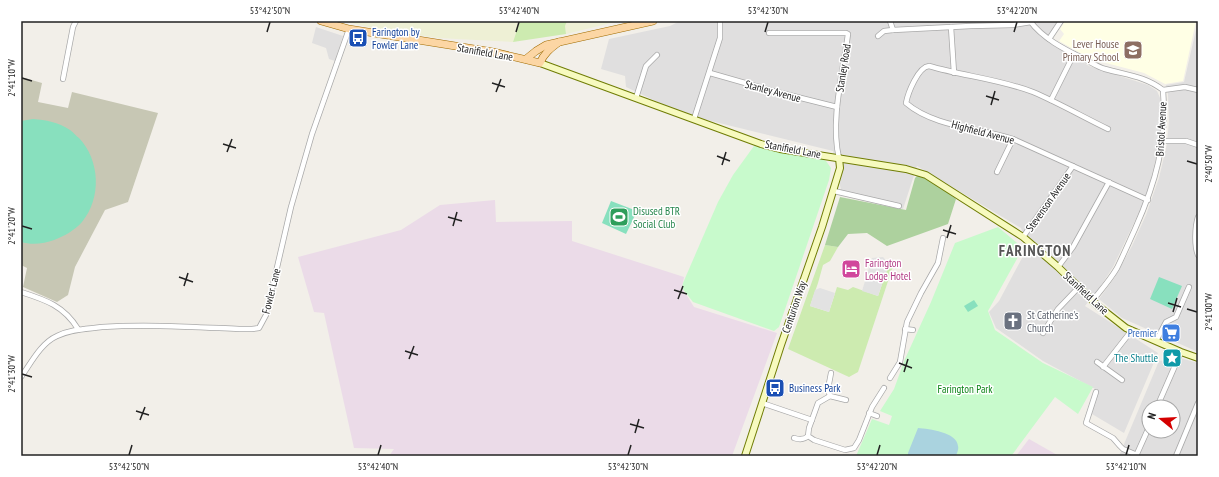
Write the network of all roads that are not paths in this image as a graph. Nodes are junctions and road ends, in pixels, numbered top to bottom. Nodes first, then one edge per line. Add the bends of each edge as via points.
1 (76, 21) edge
2 (321, 21) edge
3 (652, 21) edge
4 (720, 21) edge
5 (890, 21) edge
6 (1061, 21) edge
7 (1030, 22) edge
8 (951, 27) junction
9 (349, 29) junction
10 (892, 30) junction
11 (769, 33) dead end
12 (878, 36) dead end
13 (1049, 39) junction
14 (559, 42) junction
15 (1074, 54) junction
16 (657, 56) dead end
17 (526, 60) junction
18 (540, 63) junction
19 (710, 73) junction
20 (954, 74) junction
21 (63, 79) dead end
22 (1163, 90) junction
23 (1198, 90) edge
24 (636, 98) junction
25 (1051, 100) junction
26 (837, 107) junction
27 (694, 119) junction
28 (1108, 129) dead end
29 (1013, 139) junction
30 (1163, 140) junction
31 (1198, 145) edge
32 (839, 158) junction
33 (1073, 166) junction
34 (997, 172) dead end
35 (1109, 182) junction
36 (834, 191) junction
37 (1148, 200) junction
38 (899, 206) dead end
39 (1198, 217) edge
40 (1022, 237) junction
41 (943, 238) dead end
42 (1198, 255) edge
43 (1058, 267) junction
44 (1079, 287) junction
45 (1189, 287) dead end
46 (21, 292) edge
47 (1093, 300) junction
48 (78, 329) junction
49 (905, 329) junction
50 (913, 330) dead end
51 (1132, 330) junction
52 (1043, 333) dead end
53 (1156, 341) junction
54 (1181, 352) junction
55 (1198, 358) edge
56 (1097, 362) dead end
57 (1103, 366) junction
58 (831, 374) dead end
59 (21, 377) edge
60 (890, 378) dead end
61 (1122, 380) dead end
62 (884, 388) dead end
63 (1096, 392) dead end
64 (830, 396) junction
65 (1161, 399) edge
66 (846, 400) dead end
67 (762, 403) junction
68 (1198, 403) edge
69 (869, 413) junction
70 (877, 416) dead end
71 (812, 420) junction
72 (808, 436) junction
73 (794, 438) dead end
74 (1144, 439) edge
75 (1137, 455) edge
76 (745, 456) edge
77 (1176, 456) edge

1 - 21 street
2 - 9 main road, Stanifield Lane
3 - 14 main road
4 - 19 street via 720,38
5 - 10 street
6 - 13 street
7 - 8 street
7 - 13 street, Bristol Avenue
8 - 10 street
8 - 20 street
9 - 17 main road, Stanifield Lane via 493,52
9 - 48 street, Fowler Lane via 312,134 291,207 266,315 259,328 129,325
10 - 12 street via 884,31
11 - 26 street, Stanley Road via 848,34
13 - 15 street, Bristol Avenue
14 - 17 main road via 540,47
14 - 18 main road via 545,54
15 - 22 street, Bristol Avenue via 1103,68 1154,83
15 - 25 street
16 - 24 street via 646,66
17 - 18 main road, Stanifield Lane
18 - 24 main road, Stanifield Lane
19 - 26 street, Stanley Avenue
19 - 27 street
20 - 25 street via 1014,86
20 - 29 street, Highfield Avenue via 929,66 924,67 906,103 937,120
22 - 23 street via 1185,87
22 - 30 street, Bristol Avenue
24 - 27 main road, Stanifield Lane
25 - 28 street
26 - 32 street, Stanley Road
27 - 32 main road, Stanifield Lane via 761,144
29 - 33 street, Highfield Avenue
29 - 34 street
30 - 31 street via 1186,141
30 - 37 street, Bristol Avenue
32 - 36 main road, Centurion Way via 840,168
32 - 40 main road, Stanifield Lane via 906,169 926,175
33 - 35 street, Highfield Avenue
33 - 40 street, Stevenson Avenue
35 - 37 street, Highfield Avenue
35 - 43 street via 1073,247
36 - 38 street
36 - 67 main road, Centurion Way
37 - 47 street, Bristol Avenue via 1116,269
39 - 42 street
40 - 43 main road, Stanifield Lane
41 - 49 street via 938,263
43 - 44 main road, Stanifield Lane
44 - 47 main road, Stanifield Lane
44 - 52 street via 1058,309
45 - 53 street via 1176,317 1166,322
46 - 48 street via 44,299 58,307
47 - 51 main road, Stanifield Lane via 1118,322
48 - 59 street, Fowler Lane via 56,336 46,344
49 - 50 street
49 - 60 street via 900,362
51 - 53 main road, Stanifield Lane
51 - 57 street
53 - 54 main road, Stanifield Lane
54 - 55 main road, Stanifield Lane
54 - 65 street
56 - 57 street
57 - 61 street
58 - 64 street via 828,389
62 - 69 street
63 - 75 street via 1086,424 1113,438 1123,449
64 - 66 street
64 - 71 street via 818,403
67 - 71 street
67 - 76 main road, Centurion Way
68 - 77 street
69 - 70 street
69 - 72 street via 860,440 854,448 845,450
71 - 72 street
72 - 73 street via 801,440
74 - 75 street

